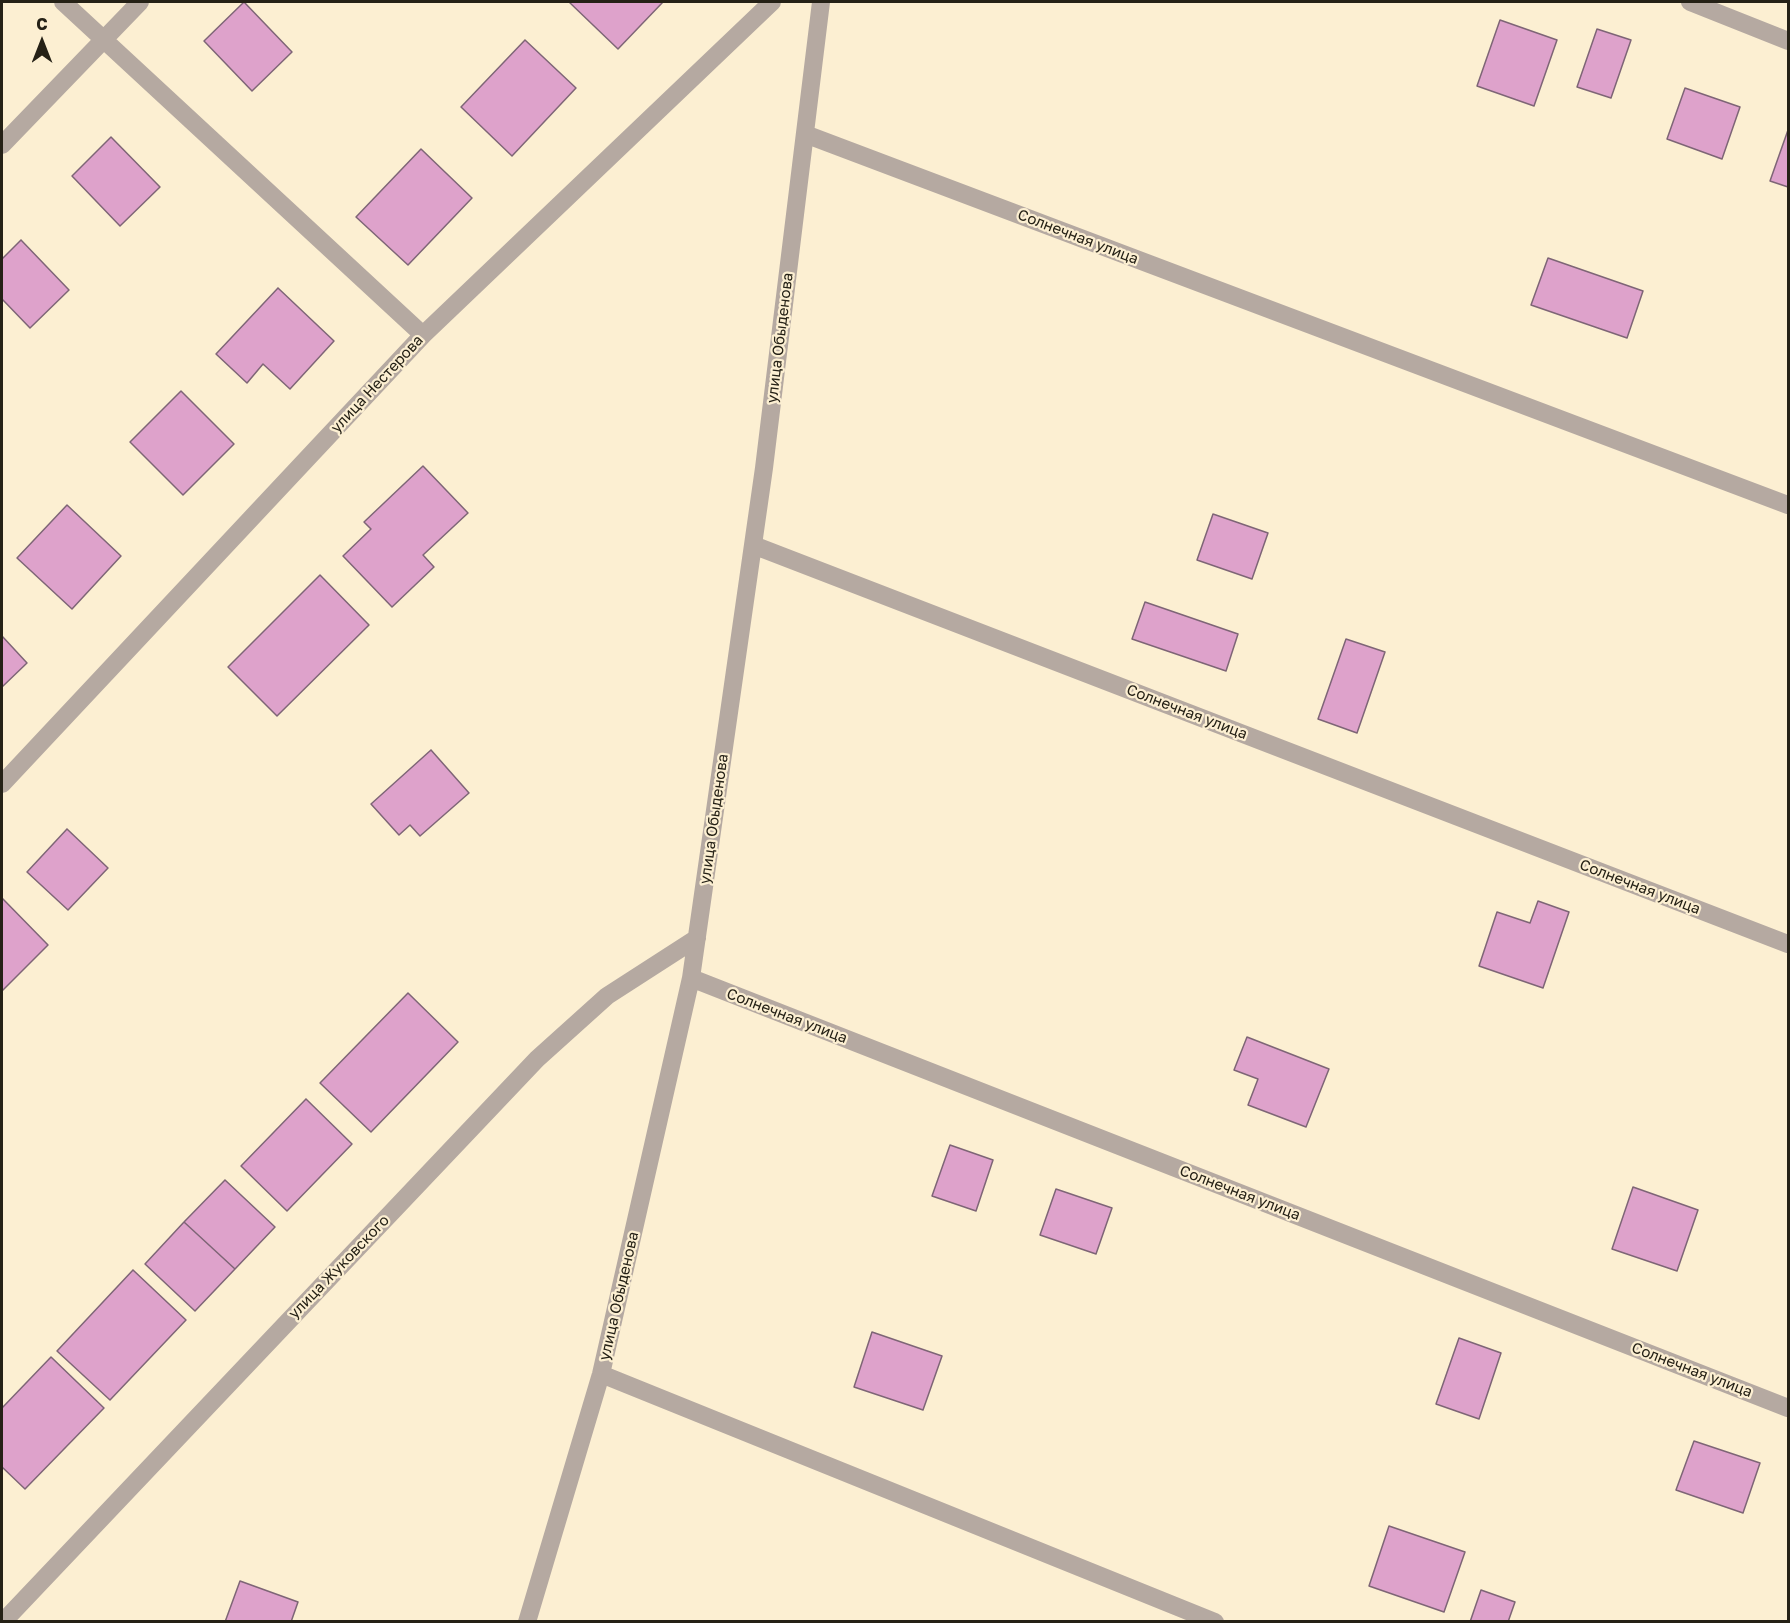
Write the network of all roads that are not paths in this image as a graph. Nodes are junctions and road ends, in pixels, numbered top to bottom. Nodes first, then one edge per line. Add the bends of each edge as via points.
1 (63, 2) edge
2 (140, 2) edge
3 (772, 2) edge
4 (820, 2) edge
5 (1690, 2) edge
6 (103, 40) junction
7 (1788, 41) edge
8 (805, 134) junction
9 (2, 145) edge
10 (423, 335) junction
11 (1788, 505) edge
12 (753, 545) junction
13 (2, 784) edge
14 (696, 938) junction
15 (1788, 944) edge
16 (691, 978) junction
17 (601, 1374) junction
18 (1788, 1408) edge
19 (3, 1622) edge
20 (527, 1622) edge
21 (1215, 1622) edge

1 - 6 street
2 - 6 street
3 - 10 street, улица Нестерова
4 - 8 street, улица Обыденова
5 - 7 street
6 - 9 street
6 - 10 street
8 - 11 street, Солнечная улица
8 - 12 street, улица Обыденова
10 - 13 street, улица Нестерова
12 - 14 street, улица Обыденова
12 - 15 street, Солнечная улица
14 - 16 street, улица Обыденова
14 - 19 street, улица Жуковского via 607,996 537,1059
16 - 17 street, улица Обыденова
16 - 18 street, Солнечная улица
17 - 20 street, улица Обыденова
17 - 21 street

